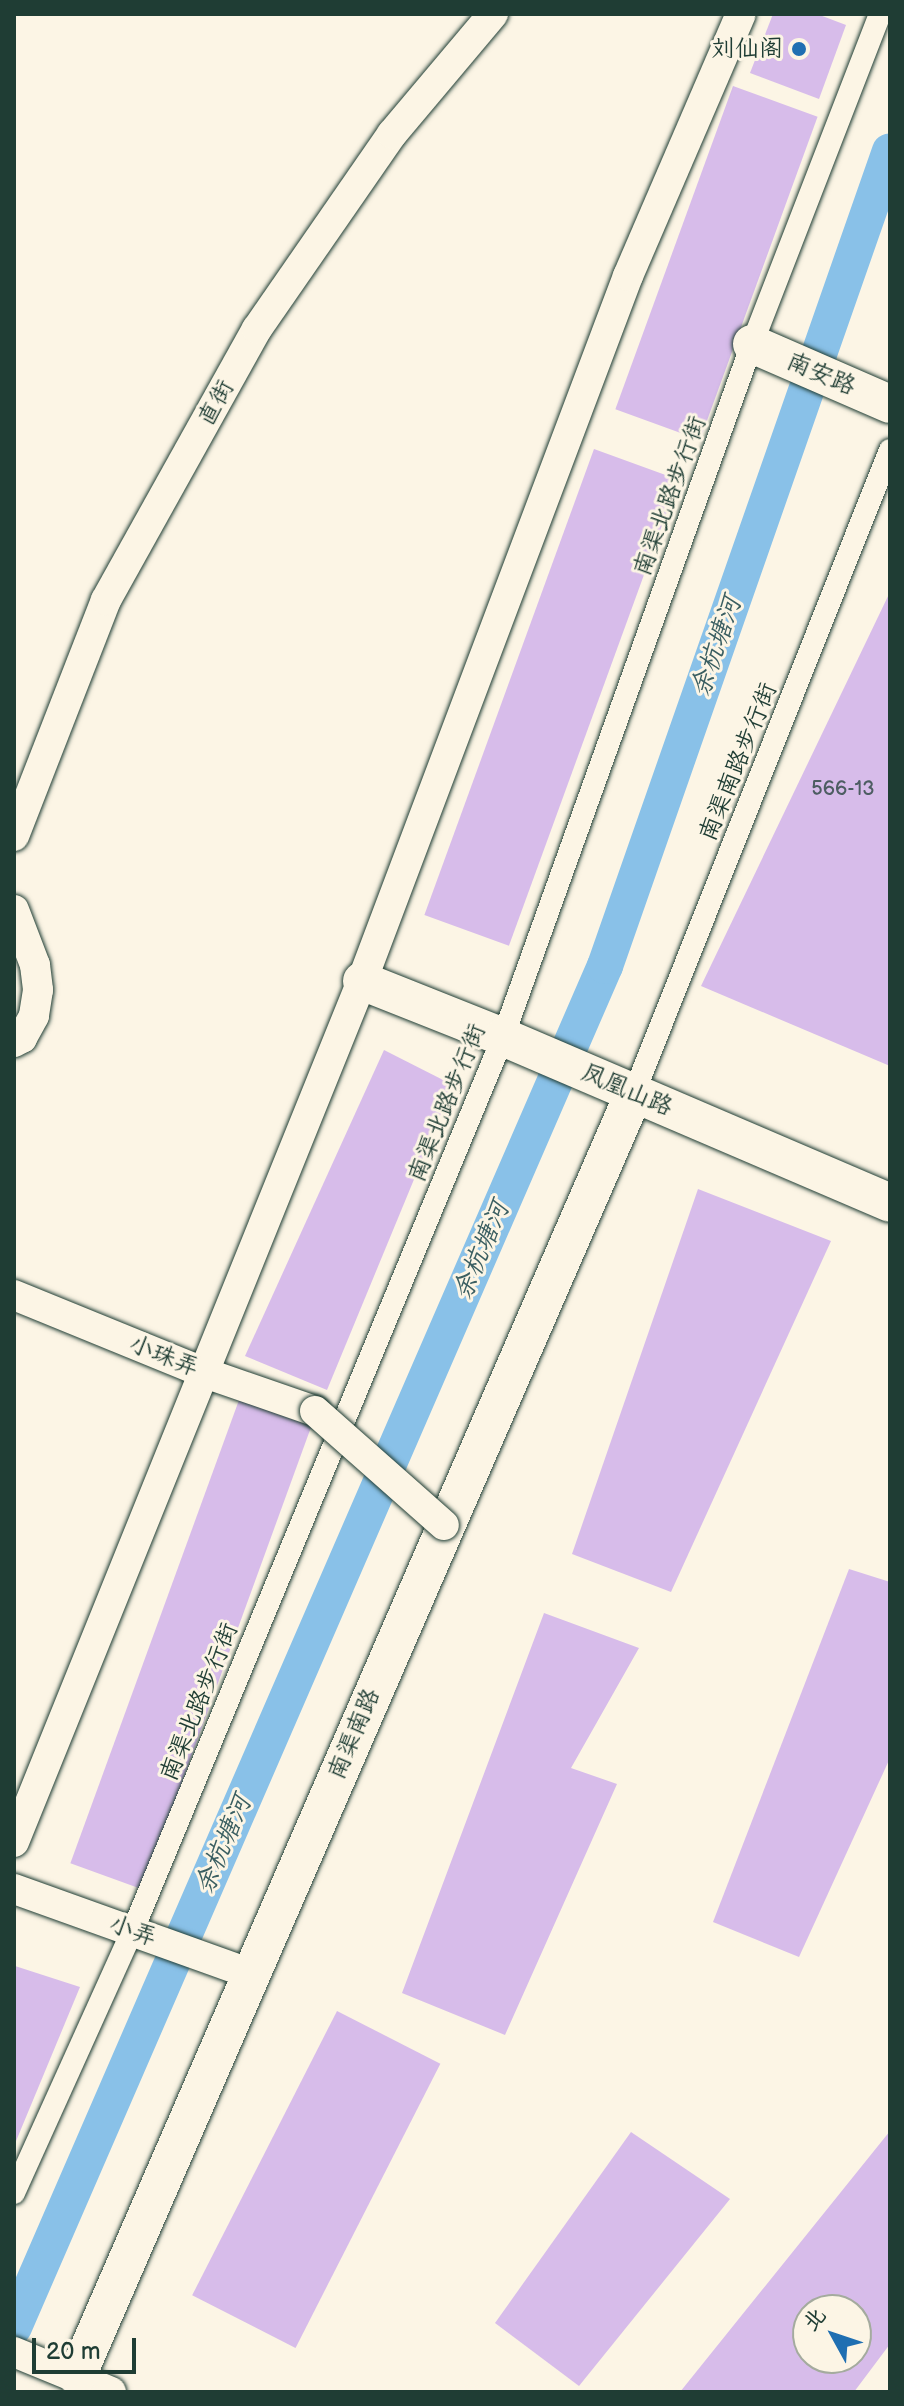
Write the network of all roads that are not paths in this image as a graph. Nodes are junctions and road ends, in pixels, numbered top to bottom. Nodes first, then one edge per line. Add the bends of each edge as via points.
1 (493, 14) edge
2 (741, 14) edge
3 (880, 14) edge
4 (752, 344) junction
5 (890, 404) edge
6 (890, 450) edge
7 (14, 836) edge
8 (14, 910) edge
9 (362, 981) junction
10 (14, 1042) edge
11 (517, 1043) junction
12 (634, 1093) junction
13 (890, 1203) edge
14 (14, 1295) edge
15 (205, 1373) junction
16 (444, 1525) junction
17 (14, 1842) edge
18 (14, 1889) edge
19 (133, 1930) junction
20 (251, 1974) junction
21 (14, 2193) edge
22 (14, 2352) edge
23 (72, 2374) junction
24 (111, 2392) edge

1 - 7 street, 直街 via 392,134 257,329 106,600
2 - 9 street via 628,276
3 - 4 street, 南渠北路步行街
4 - 5 street, 南安路
4 - 11 street, 南渠北路步行街
6 - 12 street, 南渠南路步行街
8 - 10 street via 35,965 38,990 34,1016
9 - 11 street, 凤凰山路
9 - 15 street
11 - 12 street, 凤凰山路
11 - 19 street, 南渠北路步行街
12 - 13 street, 凤凰山路
12 - 16 street, 南渠南路
14 - 15 street, 小珠弄
15 - 16 street, 小珠弄, bridge via 315,1411
15 - 17 street
16 - 20 street, 南渠南路
18 - 19 street, 小弄
19 - 20 street, 小弄
19 - 21 street, 南渠北路步行街
20 - 23 street, 南渠南路
22 - 23 street
23 - 24 street

